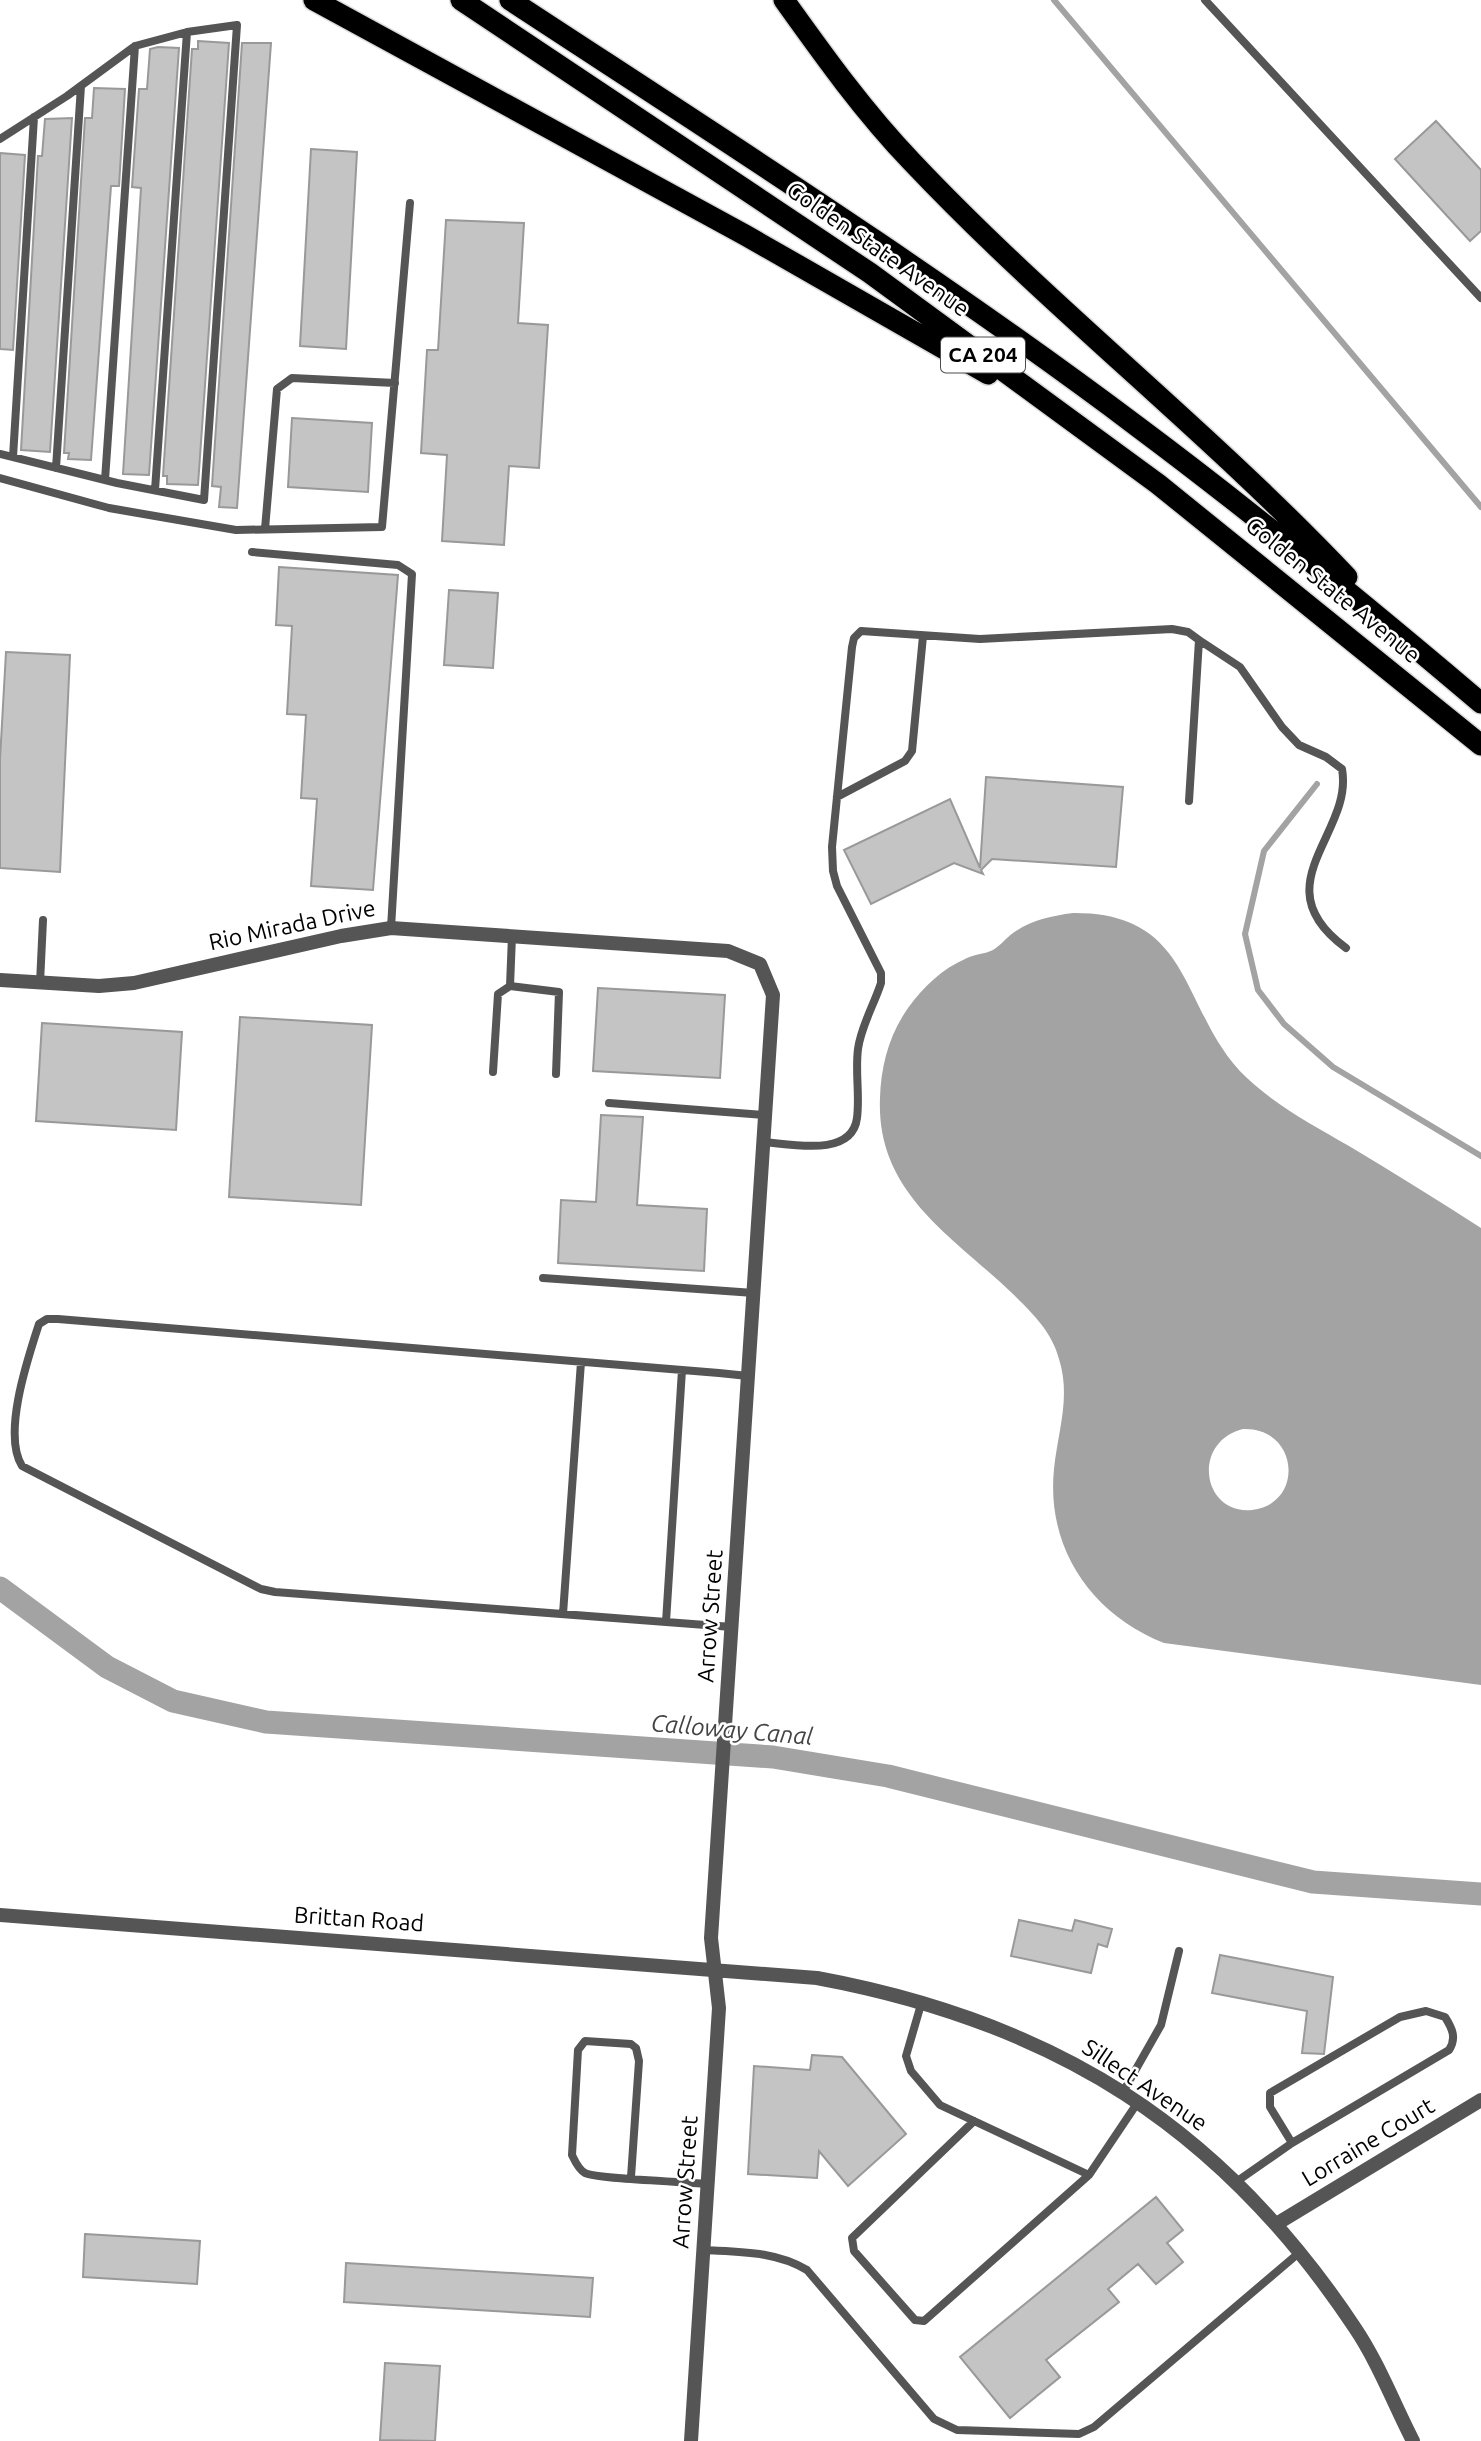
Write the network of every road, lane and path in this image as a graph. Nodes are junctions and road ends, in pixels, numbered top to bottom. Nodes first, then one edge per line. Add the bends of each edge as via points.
1 (314, 0) edge
2 (461, 0) edge
3 (510, 0) edge
4 (783, 0) edge
5 (1205, 0) edge
6 (187, 32) junction
7 (135, 46) junction
8 (81, 86) junction
9 (34, 117) junction
10 (0, 139) edge
11 (410, 203) dead end
12 (1481, 298) edge
13 (396, 383) junction
14 (1079, 426) junction
15 (0, 454) edge
16 (13, 457) junction
17 (55, 468) junction
18 (0, 478) edge
19 (105, 480) junction
20 (155, 490) junction
21 (265, 529) junction
22 (252, 552) dead end
23 (923, 636) junction
24 (1406, 639) junction
25 (1199, 640) junction
26 (1481, 703) edge
27 (1481, 744) edge
28 (837, 797) junction
29 (1189, 801) dead end
30 (43, 920) dead end
31 (391, 928) junction
32 (512, 936) junction
33 (1346, 948) dead end
34 (761, 964) joint
35 (0, 980) edge
36 (40, 983) junction
37 (510, 986) junction
38 (493, 1072) dead end
39 (556, 1074) dead end
40 (609, 1103) dead end
41 (765, 1115) junction
42 (764, 1142) junction
43 (543, 1278) dead end
44 (754, 1293) junction
45 (581, 1362) junction
46 (682, 1370) junction
47 (748, 1377) junction
48 (563, 1614) junction
49 (666, 1622) junction
50 (732, 1627) junction
51 (0, 1915) edge
52 (1179, 1951) dead end
53 (714, 1969) junction
54 (922, 2001) junction
55 (1123, 2092) junction
56 (1481, 2100) edge
57 (1138, 2102) junction
58 (974, 2121) junction
59 (1292, 2143) junction
60 (1089, 2175) junction
61 (631, 2177) junction
62 (1236, 2182) junction
63 (708, 2184) junction
64 (1278, 2223) junction
65 (704, 2250) junction
66 (1300, 2252) junction
67 (691, 2441) edge
68 (1413, 2441) edge

1 - 14 highway via 745,234
2 - 14 highway, Golden State Avenue / CA 204 via 870,273
3 - 24 highway, Golden State Avenue / CA 204 via 837,215 1069,377 1242,506
4 - 24 highway via 858,101 910,160 993,244 1321,550
5 - 12 lane
6 - 7 lane
6 - 20 lane
6 - 20 lane via 237,25 204,500
7 - 8 lane
7 - 19 lane
8 - 9 lane
8 - 17 lane
9 - 10 lane
9 - 16 lane
11 - 13 lane
13 - 21 lane via 382,527
13 - 21 lane via 292,378 277,389
14 - 27 highway, Golden State Avenue / CA 204 via 1158,484
15 - 16 lane
16 - 17 lane
17 - 19 lane
18 - 21 lane via 109,508 236,530
19 - 20 lane
22 - 31 lane via 398,565 412,574
23 - 25 lane via 980,639 1172,629
23 - 28 lane via 912,751 905,761
23 - 28 lane via 872,630 861,631 854,638
24 - 26 highway, Golden State Avenue / CA 204
25 - 29 lane
25 - 33 lane via 1240,667 1299,745 1342,769 1343,794 1311,868 1311,901 1325,933
28 - 42 lane via 833,871 881,973 858,1048 857,1119 853,1132 831,1144
30 - 36 lane
31 - 32 street, Rio Mirada Drive
31 - 36 street, Rio Mirada Drive via 134,983
32 - 34 street, Rio Mirada Drive via 728,951
32 - 37 lane
34 - 41 street, Arrow Street via 773,995
35 - 36 street, Rio Mirada Drive
37 - 38 lane via 498,994
37 - 39 lane via 559,992
40 - 41 lane
41 - 42 street, Arrow Street
42 - 44 street, Arrow Street
43 - 44 lane
44 - 47 street, Arrow Street
45 - 46 lane
45 - 48 lane
45 - 48 lane via 47,1319 39,1324 20,1382 15,1452 22,1466 261,1589
46 - 47 lane
46 - 49 lane
47 - 50 street, Arrow Street
48 - 49 lane
49 - 50 lane
50 - 53 street, Arrow Street via 711,1938
51 - 53 street, Brittan Road
52 - 55 lane via 1161,2025
53 - 54 street, Sillect Avenue via 817,1978
53 - 63 street, Arrow Street via 719,2008
54 - 55 street, Sillect Avenue via 1009,2032
54 - 58 lane via 905,2056 911,2071 940,2105
55 - 57 street, Sillect Avenue
56 - 64 street, Lorraine Court
57 - 60 lane
57 - 62 street, Sillect Avenue
58 - 60 lane
58 - 60 lane via 852,2238 854,2251 915,2320 924,2321
59 - 59 lane via 1450,2050 1453,2030 1446,2017 1431,2011 1400,2017 1270,2093 1270,2107
59 - 62 lane
61 - 61 lane via 586,2174 572,2155 578,2050 585,2041 636,2048 639,2061
61 - 63 lane
62 - 64 street, Sillect Avenue
63 - 65 street, Arrow Street
64 - 66 street, Sillect Avenue
65 - 66 lane via 768,2255 807,2270 934,2419 957,2430 1079,2434 1114,2413
65 - 67 street, Arrow Street
66 - 68 street, Sillect Avenue via 1356,2330

